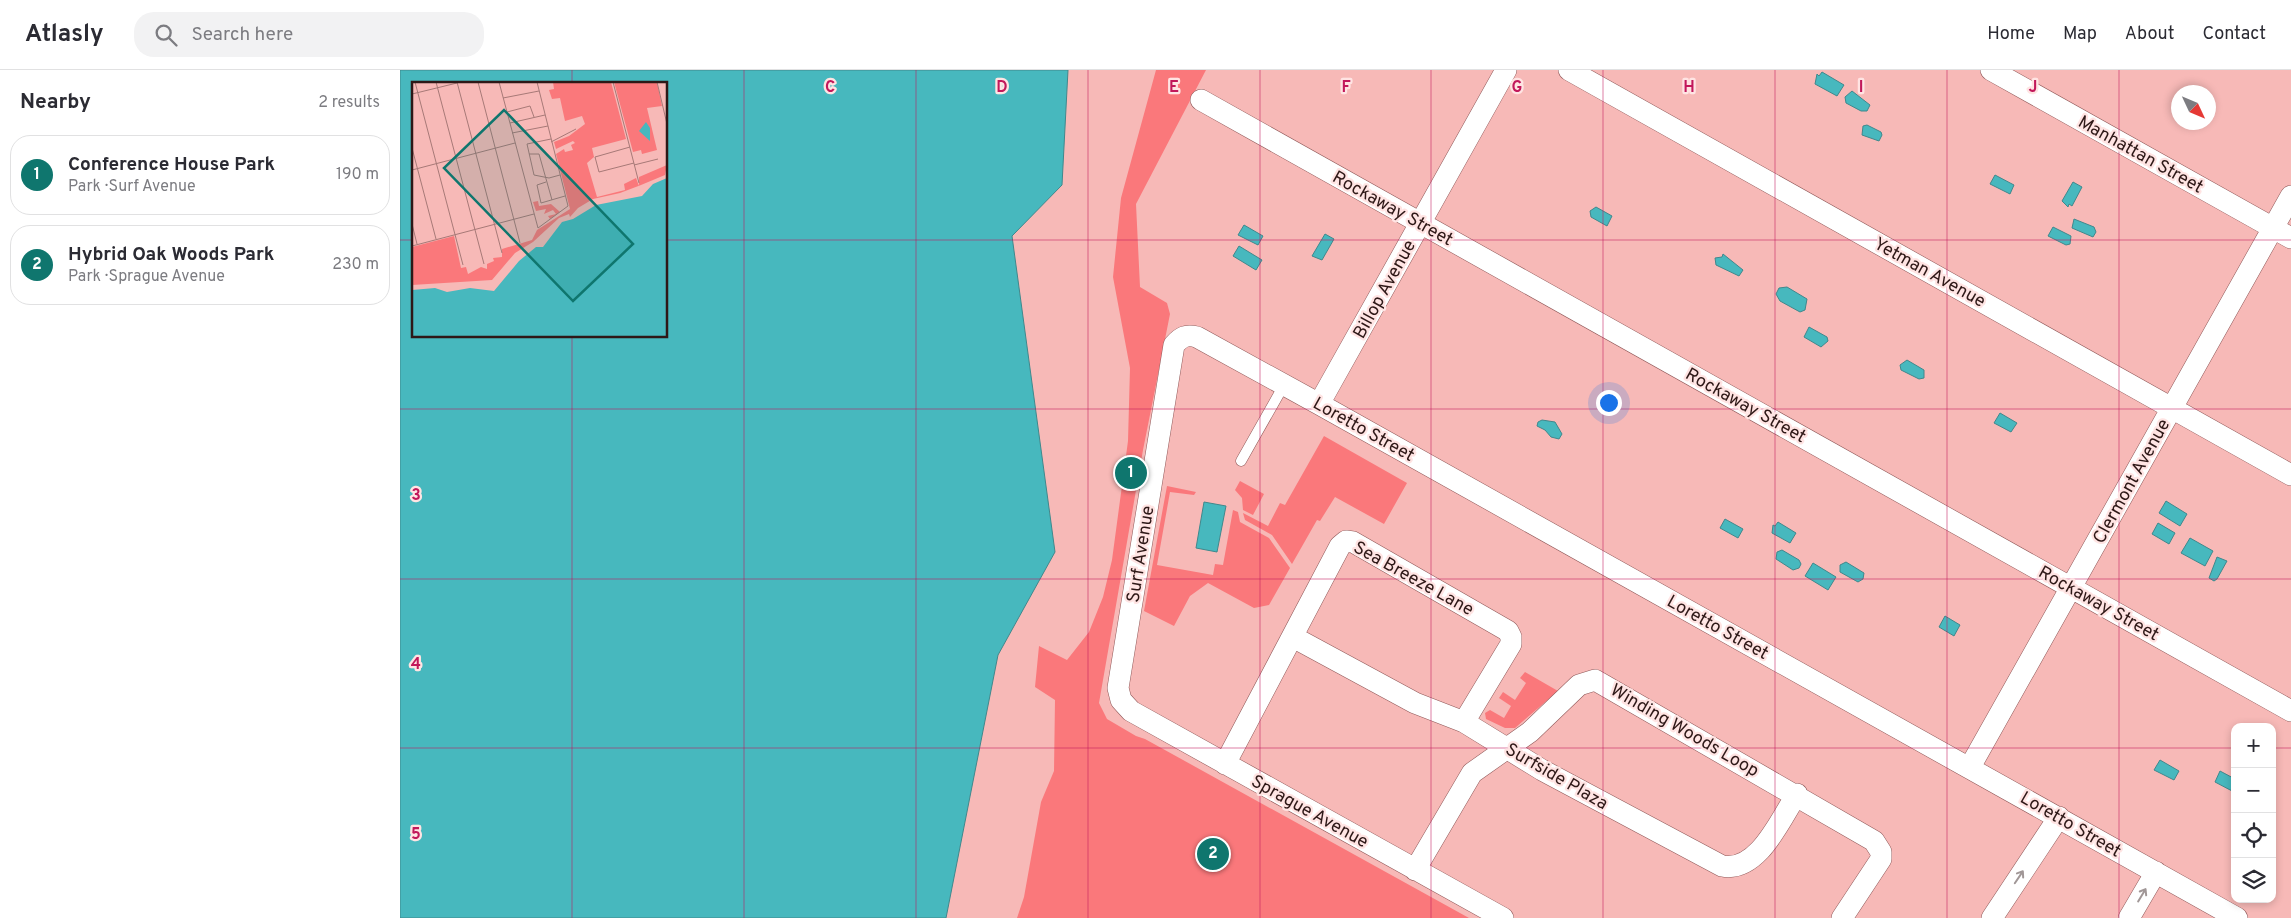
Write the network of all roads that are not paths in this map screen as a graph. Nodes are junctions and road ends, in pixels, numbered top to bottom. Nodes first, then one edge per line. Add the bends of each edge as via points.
1 (1506, 70) edge
2 (1569, 70) edge
3 (1991, 70) edge
4 (1201, 100) dead end
5 (2291, 196) edge
6 (1421, 223) junction
7 (2282, 233) edge
8 (1197, 337) joint
9 (1284, 385) junction
10 (1319, 404) junction
11 (2172, 408) junction
12 (1241, 461) dead end
13 (2291, 475) edge
14 (2071, 587) junction
15 (1293, 637) junction
16 (1121, 700) joint
17 (2291, 710) edge
18 (1464, 722) junction
19 (1509, 748) junction
20 (1225, 764) junction
21 (1970, 767) junction
22 (1797, 794) junction
23 (2059, 818) junction
24 (1415, 870) junction
25 (2156, 872) junction
26 (1502, 918) edge
27 (1842, 918) edge
28 (1992, 918) edge
29 (2129, 918) edge
30 (2237, 918) edge

1 - 6 street, Billop Avenue
2 - 11 street, Yetman Avenue
3 - 7 street, Manhattan Street
4 - 6 street, Rockaway Street
5 - 7 street, Clermont Avenue
6 - 10 street, Billop Avenue
6 - 14 street, Rockaway Street
7 - 11 street, Clermont Avenue
8 - 9 street, Loretto Street
8 - 16 street, Surf Avenue via 1181,337 1174,345 1118,688
9 - 10 street, Loretto Street
9 - 12 lane
10 - 21 street, Loretto Street
11 - 13 street, Yetman Avenue
11 - 14 street, Clermont Avenue
14 - 17 street, Rockaway Street
14 - 21 street, Clermont Avenue
15 - 18 street, Surfside Plaza via 1415,703
15 - 18 street, Sea Breeze Lane via 1340,546 1346,541 1353,542 1508,631 1511,644
15 - 20 street, Sea Breeze Lane
16 - 20 street, Sprague Avenue via 1131,711
18 - 19 street, Surfside Plaza
19 - 22 street, Winding Woods Loop via 1579,685 1595,680
19 - 22 street, Surfside Plaza via 1574,787 1722,866 1733,868 1745,864 1758,853
19 - 24 street, Winding Woods Loop via 1472,773
20 - 24 street, Sprague Avenue
21 - 23 street, Loretto Street
22 - 27 street, Winding Woods Loop via 1874,841 1881,852 1878,867
23 - 25 street, Loretto Street
28 -> 23 street
24 - 26 street, Sprague Avenue
29 -> 25 street
25 - 30 street, Loretto Street

